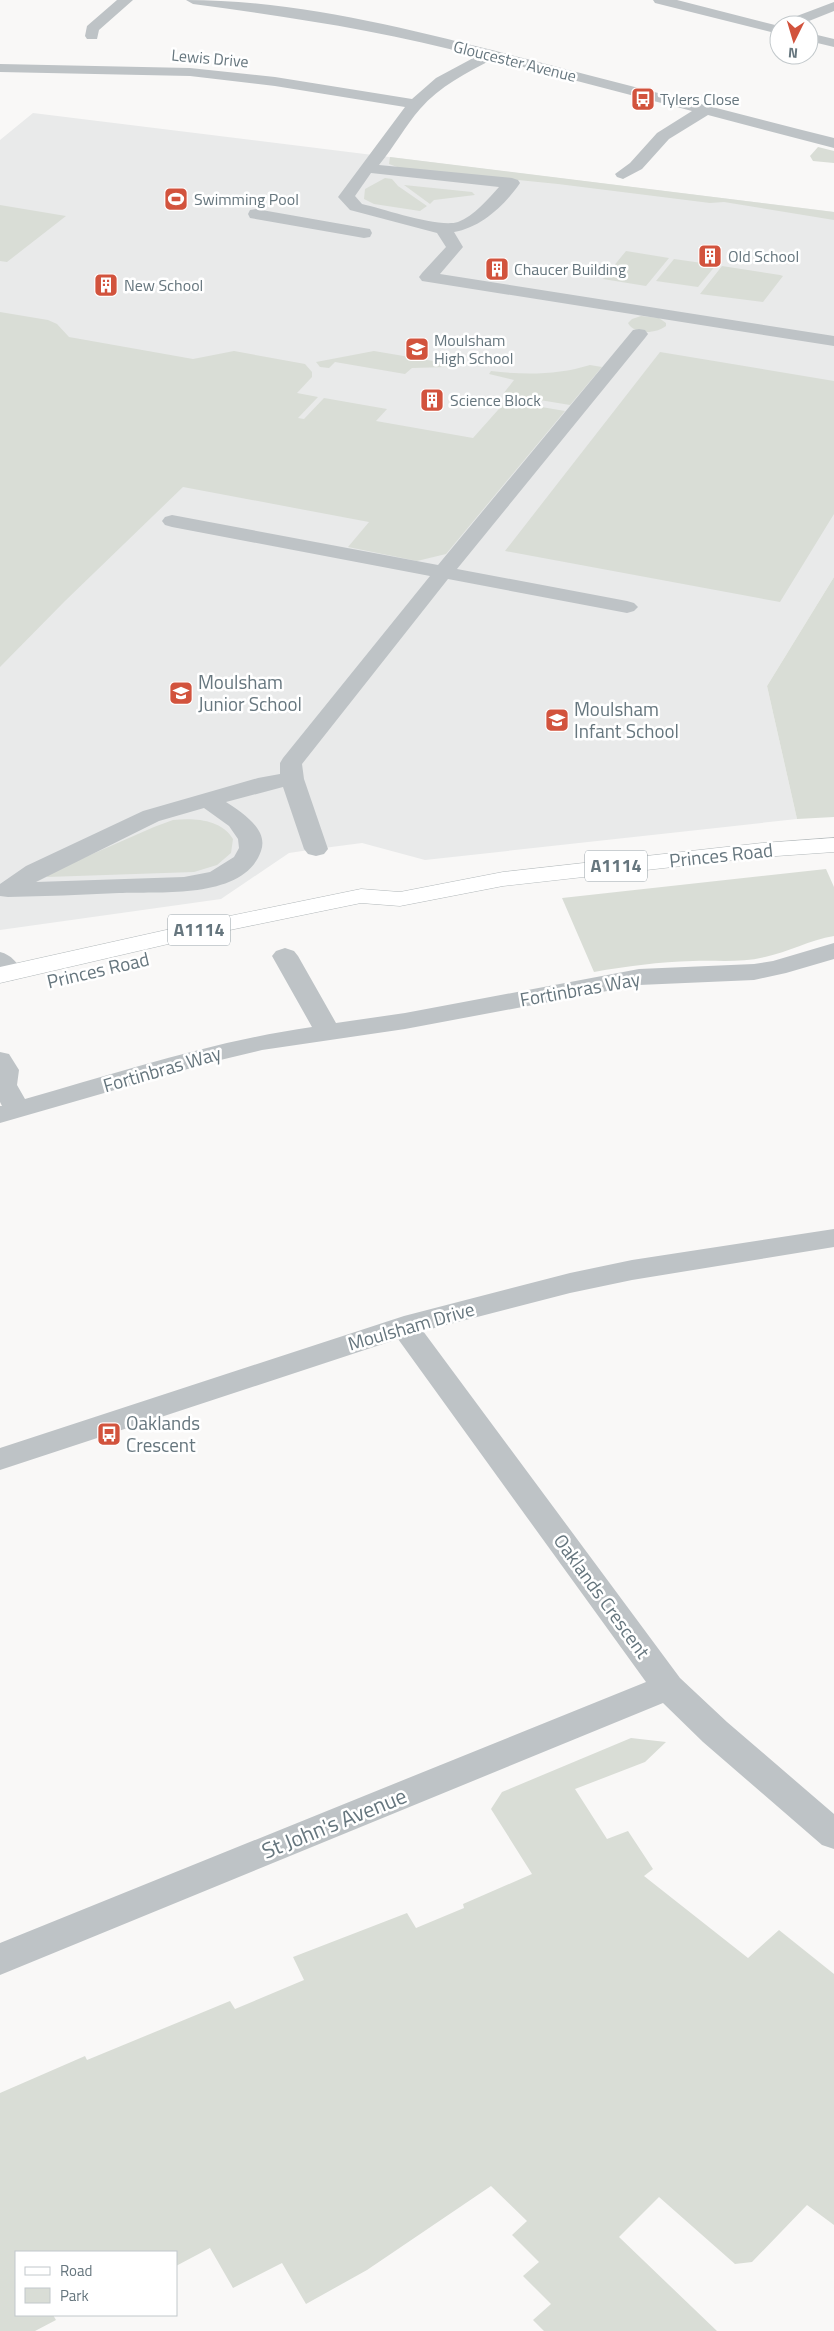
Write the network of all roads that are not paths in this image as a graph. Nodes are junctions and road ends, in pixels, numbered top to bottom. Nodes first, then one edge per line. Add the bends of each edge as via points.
1 (126, 0) edge
2 (193, 0) edge
3 (660, 0) edge
4 (221, 2) edge
5 (834, 6) edge
6 (812, 15) edge
7 (769, 25) edge
8 (92, 36) dead end
9 (819, 40) edge
10 (834, 43) edge
11 (490, 55) junction
12 (0, 68) edge
13 (416, 104) junction
14 (705, 110) junction
15 (834, 143) edge
16 (372, 162) junction
17 (623, 174) dead end
18 (356, 207) junction
19 (256, 214) dead end
20 (306, 222) junction
21 (443, 229) junction
22 (364, 233) dead end
23 (630, 309) junction
24 (680, 317) junction
25 (653, 334) junction
26 (834, 341) edge
27 (172, 521) dead end
28 (444, 572) junction
29 (627, 606) dead end
30 (292, 779) junction
31 (206, 800) junction
32 (834, 846) edge
33 (316, 849) dead end
34 (4, 894) edge
35 (834, 951) edge
36 (285, 956) dead end
37 (3, 975) edge
38 (327, 1031) junction
39 (0, 1060) edge
40 (9, 1112) edge
41 (834, 1238) edge
42 (404, 1326) junction
43 (0, 1459) edge
44 (668, 1686) junction
45 (834, 1835) edge
46 (0, 1959) edge

1 - 8 street via 92,29
2 - 4 street, Gloucester Avenue
3 - 7 street
4 - 11 street, Gloucester Avenue via 369,26
5 - 6 street
9 - 10 street
11 - 13 street via 444,79
11 - 14 street, Gloucester Avenue
12 - 13 street, Lewis Drive via 191,72
13 - 16 street
14 - 15 street, Gloucester Avenue
14 - 17 street via 663,136 636,166
16 - 18 street via 351,186 346,197
16 - 21 street via 512,183 482,214 463,226
18 - 20 street via 327,210
18 - 21 street
19 - 20 street
20 - 22 street
21 - 23 street via 455,247 428,277
23 - 24 street
23 - 25 street via 622,324 626,330
24 - 25 street
24 - 26 street
25 - 28 street
27 - 28 street
28 - 29 street
28 - 30 street via 290,763
30 - 31 street
30 - 33 street
31 - 34 street via 151,816 35,871
31 - 34 street via 239,822 251,842 242,864 232,872 209,881
32 - 37 main road, Princes Road / A1114 via 762,850 503,879 400,899 361,896
35 - 38 street, Fortinbras Way via 754,972 639,977 405,1021
36 - 38 street
38 - 40 street, Fortinbras Way via 206,1055
39 - 40 street via 6,1070 4,1085
41 - 42 street, Moulsham Drive via 579,1281
42 - 43 street, Moulsham Drive
42 - 44 street, Oaklands Crescent
44 - 45 street, Oaklands Crescent via 715,1732
44 - 46 street, St John's Avenue

